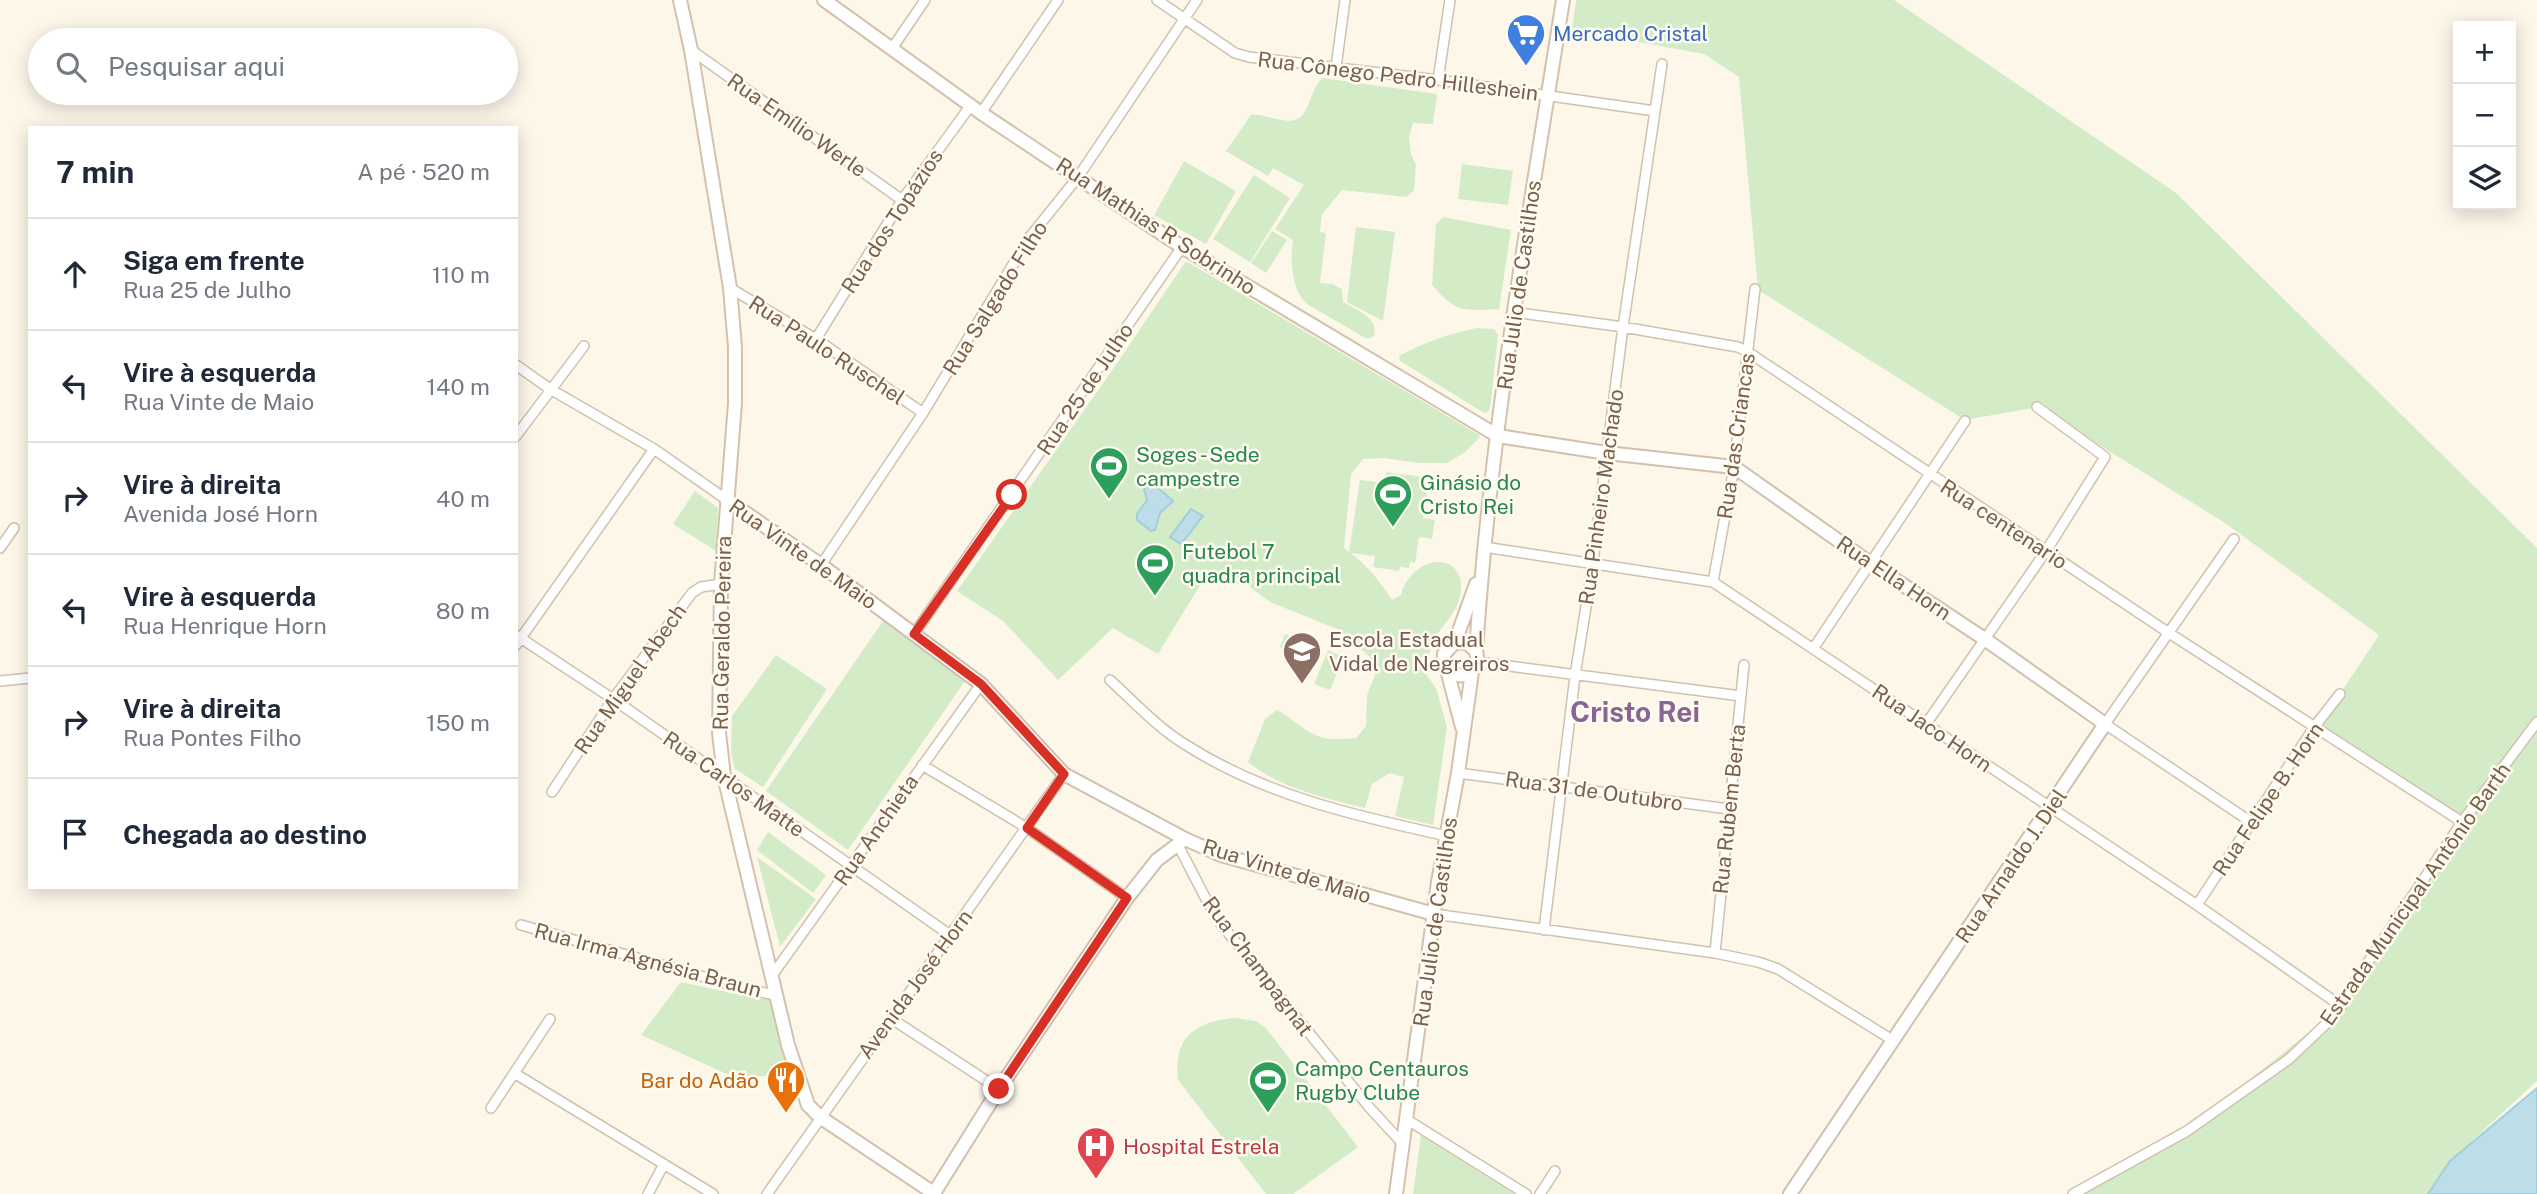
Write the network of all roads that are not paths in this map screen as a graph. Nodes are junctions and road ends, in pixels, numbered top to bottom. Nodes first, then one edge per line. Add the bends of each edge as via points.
1 (680, 0) edge
2 (824, 0) edge
3 (925, 0) edge
4 (1058, 0) edge
5 (1157, 0) edge
6 (1197, 0) edge
7 (1345, 0) edge
8 (1450, 0) edge
9 (1563, 0) edge
10 (1185, 18) junction
11 (893, 47) junction
12 (691, 50) junction
13 (1662, 64) dead end
14 (1336, 67) junction
15 (1438, 80) junction
16 (1548, 95) junction
17 (976, 109) junction
18 (1655, 111) junction
19 (1078, 177) junction
20 (902, 201) junction
21 (1182, 247) junction
22 (730, 288) junction
23 (1755, 289) dead end
24 (1513, 312) junction
25 (1623, 327) junction
26 (816, 339) junction
27 (584, 346) dead end
28 (1748, 352) junction
29 (518, 366) edge
30 (550, 389) junction
31 (2037, 407) dead end
32 (923, 413) junction
33 (1965, 421) dead end
34 (518, 433) edge
35 (1498, 436) junction
36 (654, 449) junction
37 (1608, 453) junction
38 (1734, 467) junction
39 (1930, 475) junction
40 (727, 500) junction
41 (14, 528) dead end
42 (2234, 539) dead end
43 (1484, 547) junction
44 (0, 548) edge
45 (2046, 551) junction
46 (1593, 562) junction
47 (1870, 564) junction
48 (821, 565) junction
49 (1481, 571) junction
50 (1713, 582) junction
51 (721, 584) junction
52 (2169, 633) junction
53 (914, 634) junction
54 (518, 640) edge
55 (1986, 640) junction
56 (1455, 642) junction
57 (1813, 649) junction
58 (1475, 662) junction
59 (1744, 665) dead end
60 (1447, 670) junction
61 (1575, 676) junction
62 (28, 678) edge
63 (1110, 680) dead end
64 (0, 681) edge
65 (981, 684) junction
66 (2340, 694) dead end
67 (1741, 696) junction
68 (613, 699) junction
69 (2537, 722) edge
70 (1926, 724) junction
71 (2105, 724) junction
72 (2315, 726) junction
73 (1463, 732) junction
74 (922, 765) junction
75 (1458, 773) junction
76 (1064, 774) junction
77 (723, 776) junction
78 (1563, 786) junction
79 (552, 792) dead end
80 (2050, 808) junction
81 (1729, 809) junction
82 (2251, 822) junction
83 (2462, 822) junction
84 (1027, 828) junction
85 (1447, 836) junction
86 (1182, 842) junction
87 (850, 866) junction
88 (1127, 898) junction
89 (2197, 905) junction
90 (1434, 914) junction
91 (521, 925) dead end
92 (1544, 930) junction
93 (950, 935) junction
94 (1715, 953) junction
95 (771, 976) junction
96 (776, 995) junction
97 (2341, 1006) junction
98 (892, 1018) junction
99 (550, 1019) dead end
100 (1894, 1041) junction
101 (514, 1073) junction
102 (999, 1089) junction
103 (491, 1108) dead end
104 (820, 1117) junction
105 (1406, 1119) junction
106 (1403, 1144) junction
107 (664, 1164) junction
108 (1556, 1171) dead end
109 (648, 1194) edge
110 (713, 1194) edge
111 (767, 1194) edge
112 (934, 1194) edge
113 (1396, 1194) edge
114 (1526, 1194) edge
115 (1540, 1194) edge
116 (1790, 1194) edge
117 (2073, 1194) edge

1 - 12 main road, Rua Geraldo Pereira
2 - 11 main road, Rua Mathias R Sobrinho
3 - 11 street
4 - 17 street, Rua dos Topázios
5 - 10 street, Rua Cônego Pedro Hilleshein
6 - 10 street, Rua Salgado Filho
7 - 14 street
8 - 15 street
9 - 16 main road, Rua Julio de Castilhos
10 - 14 street, Rua Cônego Pedro Hilleshein via 1235,53
10 - 19 street, Rua Salgado Filho
11 - 17 main road, Rua Mathias R Sobrinho
12 - 20 street, Rua Emílio Werle
12 - 22 main road, Rua Geraldo Pereira
13 - 18 street, Rua Pinheiro Machado
14 - 15 street, Rua Cônego Pedro Hilleshein
15 - 16 street, Rua Cônego Pedro Hilleshein
16 - 18 street, Rua Cônego Pedro Hilleshein
16 - 24 main road, Rua Julio de Castilhos
17 - 19 main road, Rua Mathias R Sobrinho
17 - 20 street, Rua dos Topázios
18 - 25 street, Rua Pinheiro Machado
19 - 21 main road, Rua Mathias R Sobrinho
19 - 32 street, Rua Salgado Filho via 1029,238
20 - 26 street, Rua dos Topázios
21 - 35 main road, Rua Mathias R Sobrinho
21 - 53 street, Rua 25 de Julho
22 - 26 street, Rua Paulo Ruschel
22 - 40 main road, Rua Geraldo Pereira via 735,402
23 - 28 street, Rua das Criancas
24 - 25 street, Rua centenario
24 - 35 main road, Rua Julio de Castilhos
25 - 28 street, Rua centenario
25 - 37 street, Rua Pinheiro Machado
26 - 32 street, Rua Paulo Ruschel
27 - 30 street
28 - 38 street, Rua das Criancas
28 - 39 street, Rua centenario
29 - 30 street, Rua Vinte de Maio
30 - 34 street
30 - 36 street, Rua Vinte de Maio
31 - 45 street via 2105,457
32 - 48 street, Rua Salgado Filho
33 - 39 street
35 - 37 main road, Rua Ella Horn
35 - 43 main road, Rua Julio de Castilhos
36 - 40 street, Rua Vinte de Maio
36 - 54 street
37 - 38 main road, Rua Ella Horn
37 - 46 street, Rua Pinheiro Machado
38 - 47 main road, Rua Ella Horn
38 - 50 street, Rua das Criancas
39 - 45 street, Rua centenario
39 - 47 street
40 - 48 main road, Rua Vinte de Maio
40 - 51 main road, Rua Geraldo Pereira
41 - 44 street
42 - 52 street, Rua Arnaldo J. Diel
43 - 46 street, Rua Jaco Horn
43 - 49 main road, Rua Julio de Castilhos
45 - 52 street, Rua centenario
45 - 55 street
46 - 50 street, Rua Jaco Horn
46 - 61 street, Rua Pinheiro Machado
47 - 55 main road, Rua Ella Horn
47 - 57 street
48 - 53 main road, Rua Vinte de Maio
49 - 56 main road, Rua Julio de Castilhos
49 - 58 main road, Rua Julio de Castilhos
50 - 57 street, Rua Jaco Horn
51 - 68 street, Rua Miguel Abech via 692,593
51 - 77 main road, Rua Geraldo Pereira via 719,733
52 - 71 street, Rua Arnaldo J. Diel
52 - 72 street, Rua centenario
53 - 65 main road, Rua Vinte de Maio
54 - 68 street, Rua Carlos Matte
55 - 70 street
55 - 71 main road, Rua Ella Horn
56 - 58 main road via 1467,643
56 - 60 main road via 1444,654
57 - 70 street, Rua Jaco Horn
58 - 60 main road via 1461,677
58 - 61 street
58 - 73 main road, Rua Julio de Castilhos
59 - 67 street, Rua Rubem Berta
60 - 73 main road, Rua Julio de Castilhos
61 - 67 street
61 - 78 street, Rua Pinheiro Machado
62 - 64 street
63 - 85 street via 1185,745 1270,789 1344,813
65 - 74 street, Rua Anchieta
65 - 76 main road, Rua Vinte de Maio
66 - 72 street, Rua Felipe B. Horn
67 - 81 street, Rua Rubem Berta
68 - 77 street, Rua Carlos Matte
68 - 79 street, Rua Miguel Abech
69 - 83 street, Estrada Municipal Antônio Barth
70 - 80 street, Rua Jaco Horn
71 - 80 main road, Rua Arnaldo J. Diel
71 - 82 street, Rua Ella Horn
72 - 82 street, Rua Felipe B. Horn
72 - 83 street, Rua centenario
73 - 75 main road, Rua Julio de Castilhos
74 - 84 street
74 - 87 street, Rua Anchieta
75 - 78 street, Rua 31 de Outubro
75 - 85 main road, Rua Julio de Castilhos
76 - 84 street, Avenida José Horn
76 - 86 main road, Rua Vinte de Maio
77 - 87 street, Rua Carlos Matte
77 - 95 main road, Rua Geraldo Pereira
78 - 81 street, Rua 31 de Outubro
78 - 92 street, Rua Pinheiro Machado
80 - 89 street, Rua Jaco Horn
80 - 100 main road, Rua Arnaldo J. Diel
81 - 94 street, Rua Rubem Berta
82 - 89 street, Rua Felipe B. Horn
83 - 97 street, Estrada Municipal Antônio Barth
84 - 88 street
84 - 93 street, Avenida José Horn
85 - 90 main road, Rua Julio de Castilhos
86 - 88 main road via 1157,860
86 - 90 main road, Rua Vinte de Maio
86 - 106 street, Rua Champagnat via 1221,924
87 - 93 street, Rua Carlos Matte
87 - 95 street, Rua Anchieta
88 - 102 main road
89 - 97 street, Rua Jaco Horn
90 - 92 street, Rua Vinte de Maio
90 - 105 main road, Rua Julio de Castilhos
91 - 96 street, Rua Irma Agnésia Braun
92 - 94 street, Rua Vinte de Maio
93 - 98 street, Avenida José Horn
94 - 100 street, Rua Vinte de Maio via 1777,969
95 - 96 main road, Rua Geraldo Pereira
96 - 104 main road, Rua Geraldo Pereira via 803,1094
97 - 117 street, Estrada Municipal Antônio Barth via 2290,1059 2187,1131
98 - 102 street
98 - 104 street, Avenida José Horn
99 - 101 street
100 - 116 main road, Rua Arnaldo J. Diel
101 - 103 street
101 - 107 street
102 - 112 main road
104 - 111 street, Avenida José Horn
104 - 112 main road, Rua Geraldo Pereira
105 - 106 main road, Rua Julio de Castilhos
105 - 114 street
106 - 113 main road, Rua Julio de Castilhos
107 - 109 street
107 - 110 street
108 - 115 street

